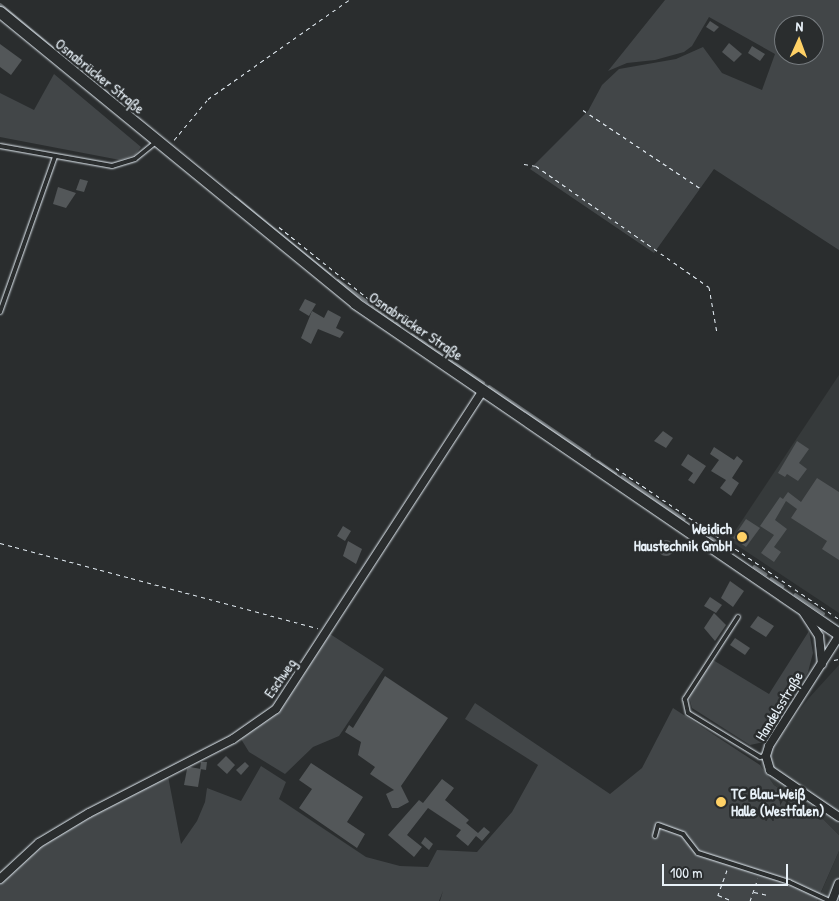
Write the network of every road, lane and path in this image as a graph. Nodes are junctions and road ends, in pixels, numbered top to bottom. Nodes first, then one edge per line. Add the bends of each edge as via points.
1 (350, 0) edge
2 (0, 12) edge
3 (584, 110) dead end
4 (175, 139) dead end
5 (156, 141) junction
6 (0, 146) edge
7 (55, 157) junction
8 (524, 164) dead end
9 (700, 188) dead end
10 (277, 226) dead end
11 (385, 311) dead end
12 (0, 312) edge
13 (717, 333) dead end
14 (483, 390) junction
15 (614, 468) dead end
16 (0, 543) edge
17 (800, 608) junction
18 (738, 617) dead end
19 (839, 619) edge
20 (326, 633) junction
21 (839, 635) edge
22 (822, 664) junction
23 (766, 756) junction
24 (839, 816) edge
25 (655, 836) dead end
26 (730, 862) junction
27 (759, 872) junction
28 (0, 879) edge
29 (839, 883) edge
30 (753, 892) junction
31 (768, 896) dead end
32 (733, 901) edge
33 (750, 901) edge
34 (831, 901) edge

1 - 4 path via 208,99
2 - 5 main road, Osnabrücker Straße
3 - 9 path
5 - 7 lane via 123,165
5 - 14 main road, Osnabrücker Straße via 355,303
6 - 7 lane
7 - 12 lane
8 - 13 path via 536,166 709,286
10 - 11 path
14 - 17 main road, Osnabrücker Straße
14 - 20 street, Eschweg
15 - 19 path
16 - 20 path via 282,617
17 - 21 main road, Osnabrücker Straße
17 - 22 street, Handelsstraße via 819,636
18 - 23 lane via 685,699 688,713 760,757
20 - 28 street, Eschweg via 286,697 262,721 39,843
21 - 22 street, Handelsstraße
22 - 23 street, Handelsstraße via 769,746
23 - 24 street, Handelsstraße via 770,770
25 - 26 lane via 658,825 683,834 698,853
26 - 27 lane
26 - 32 path via 718,895
27 - 30 path
27 - 34 lane
29 - 34 street
30 - 31 path
30 - 33 path

